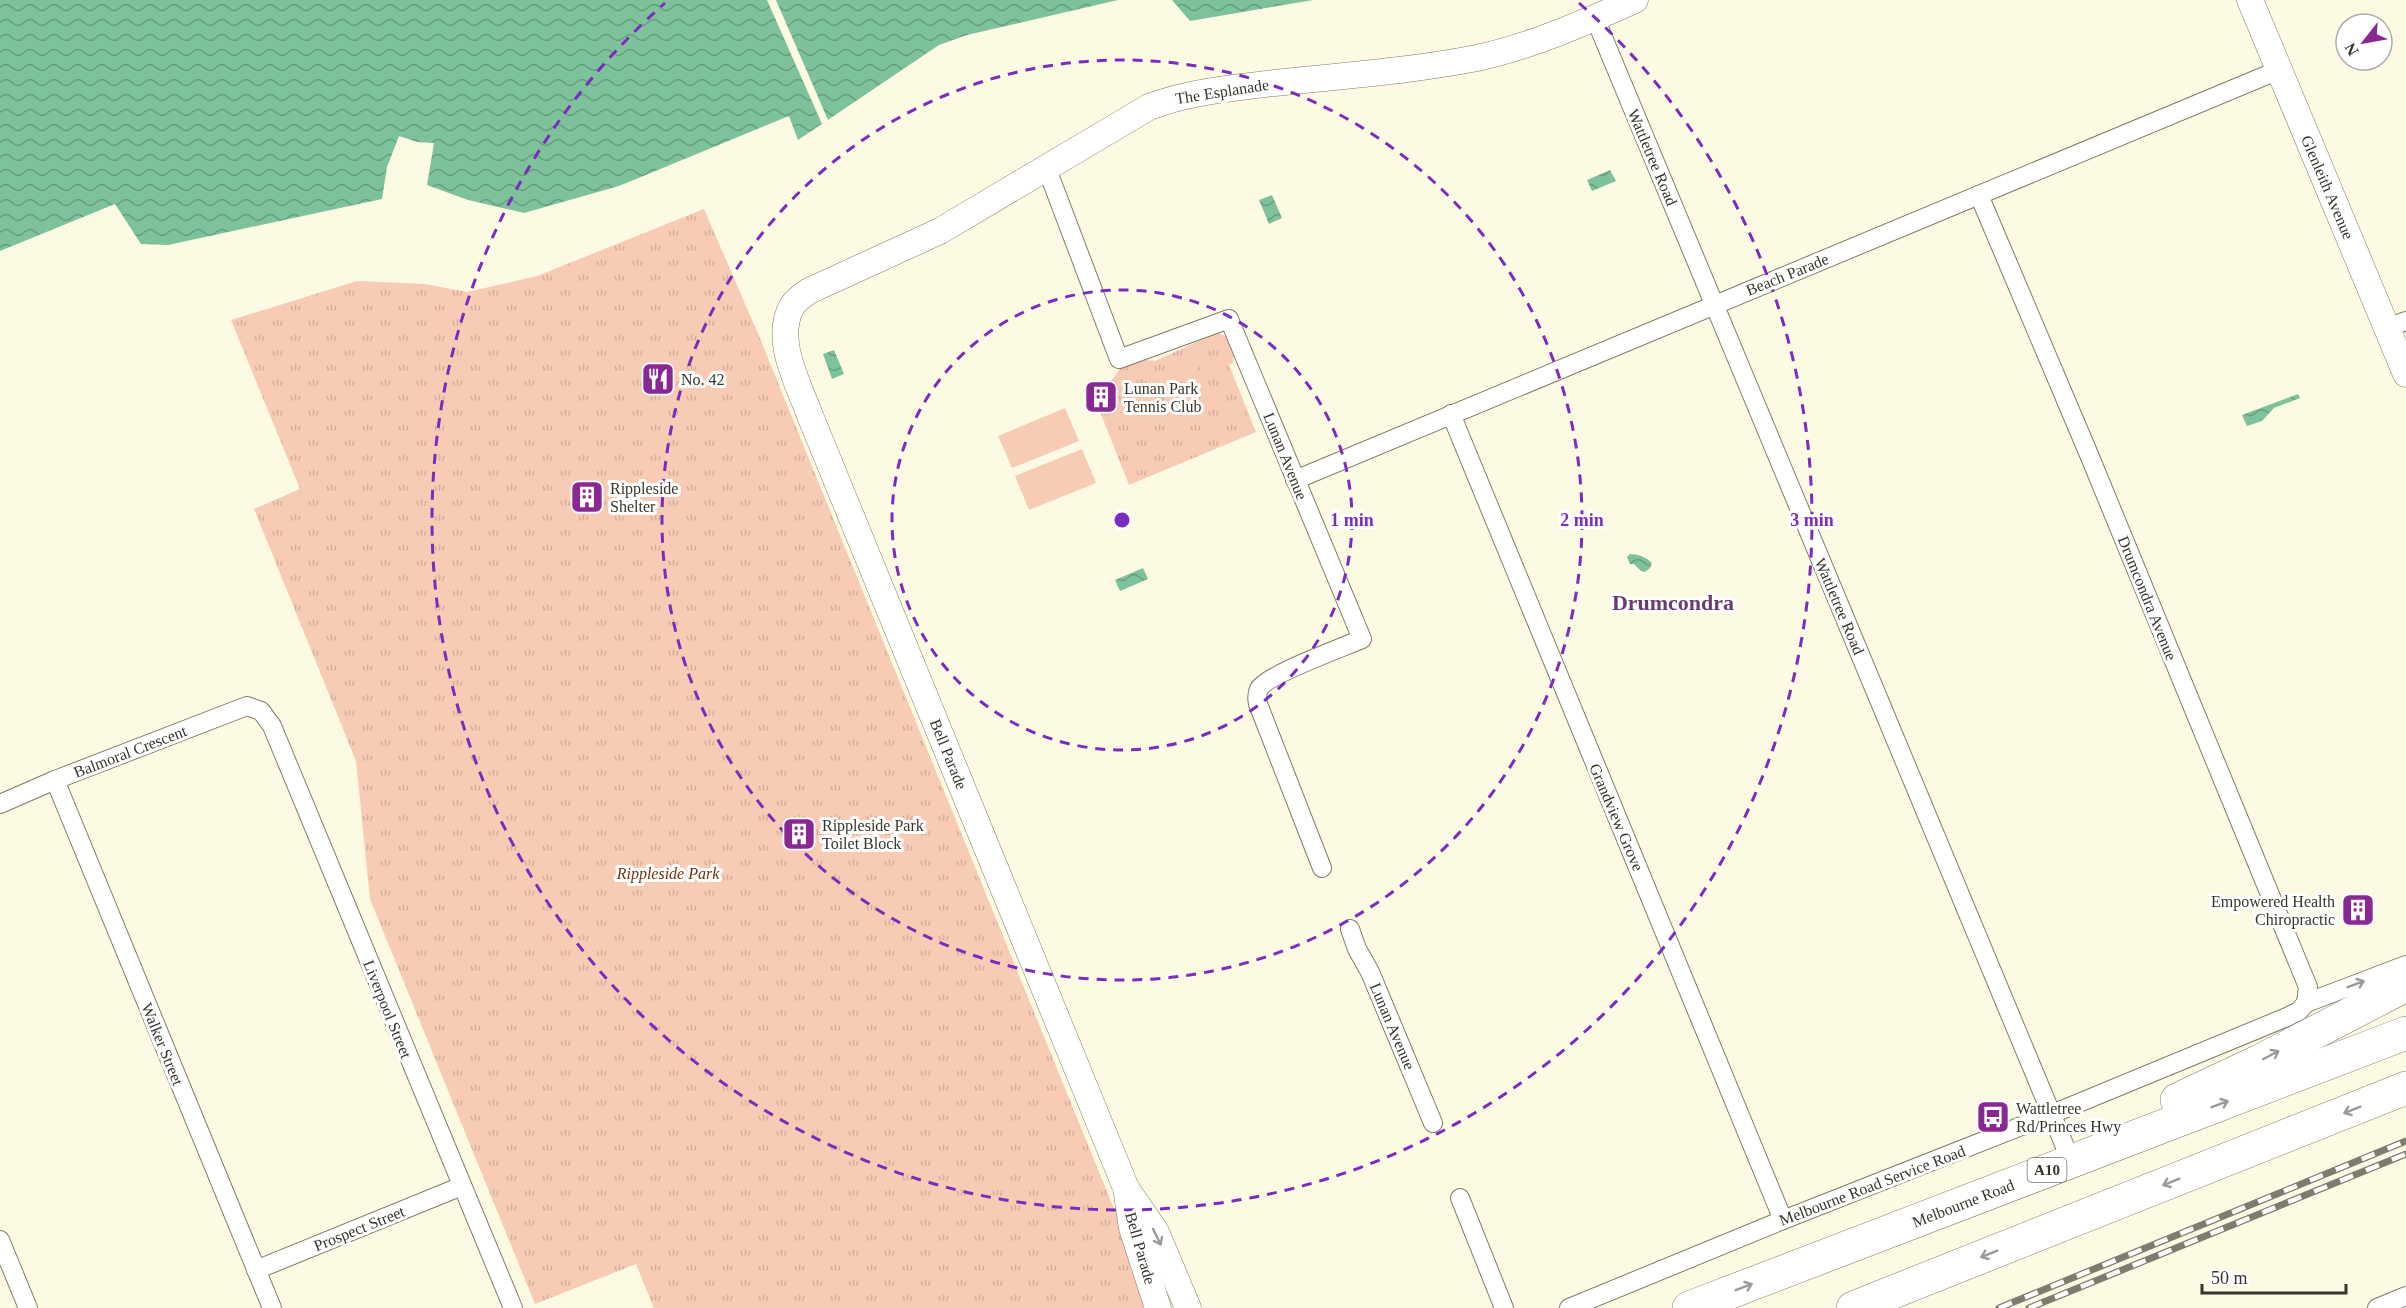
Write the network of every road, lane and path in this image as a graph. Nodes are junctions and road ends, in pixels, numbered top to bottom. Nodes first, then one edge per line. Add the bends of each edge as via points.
1 (1635, 0) edge
2 (2250, 0) edge
3 (1595, 18) junction
4 (2279, 70) junction
5 (1047, 169) junction
6 (1979, 195) junction
7 (1714, 304) junction
8 (787, 317) joint
9 (2397, 325) edge
10 (2406, 374) edge
11 (1451, 414) junction
12 (1295, 480) junction
13 (261, 711) joint
14 (55, 780) junction
15 (0, 804) edge
16 (1322, 868) dead end
17 (1350, 929) dead end
18 (2406, 965) edge
19 (2406, 985) edge
20 (2306, 1003) junction
21 (2406, 1033) edge
22 (2406, 1088) edge
23 (2052, 1114) junction
24 (1433, 1123) dead end
25 (2071, 1161) junction
26 (462, 1186) junction
27 (1126, 1188) junction
28 (1460, 1198) dead end
29 (1783, 1220) junction
30 (0, 1240) edge
31 (256, 1270) junction
32 (2406, 1296) edge
33 (28, 1308) edge
34 (272, 1308) edge
35 (513, 1308) edge
36 (1158, 1308) edge
37 (1188, 1308) edge
38 (1504, 1308) edge
39 (1569, 1308) edge
40 (1689, 1308) edge
41 (1853, 1308) edge
42 (2377, 1308) edge

1 - 3 street, The Esplanade
2 - 4 street, Glenleith Avenue
3 - 5 street, The Esplanade via 1522,46 1476,58 1226,88 1167,100
3 - 7 street, Wattletree Road
4 - 6 street, Beach Parade
4 - 9 street, Glenleith Avenue
5 - 8 street, The Esplanade via 940,231 809,291 793,304
5 - 12 street, Lunan Avenue via 1119,359 1229,319
6 - 7 street, Beach Parade
6 - 20 street, Drumcondra Avenue via 2303,976 2308,991
7 - 11 street, Beach Parade
7 - 23 street, Wattletree Road
8 - 27 street, Bell Parade via 785,340 811,418
9 - 10 street, Glenleith Avenue
11 - 12 street, Beach Parade
11 - 29 street, Grandview Grove
12 - 16 street, Lunan Avenue via 1362,639 1272,678 1259,688 1257,695 1257,704
13 - 14 street, Balmoral Crescent via 247,706
13 - 26 street, Liverpool Street via 272,726
14 - 15 street, Balmoral Crescent
14 - 31 street, Walker Street
17 - 24 street, Lunan Avenue
20 -> 18 street, Melbourne Road Service Road
25 -> 19 highway via 2186,1095
20 - 23 street, Melbourne Road Service Road via 2287,1017
25 -> 21 highway, Melbourne Road / A10
22 -> 41 highway
23 - 25 street, Wattletree Road
23 - 29 street, Melbourne Road Service Road
40 -> 25 highway, Melbourne Road / A10
26 - 31 street, Prospect Street
26 - 35 street, Liverpool Street
27 - 36 street, Bell Parade via 1132,1228
27 -> 37 street, Bell Parade via 1156,1232
28 - 38 street
29 - 39 street, Melbourne Road Service Road
30 - 33 street
31 - 34 street, Walker Street
32 - 42 street

